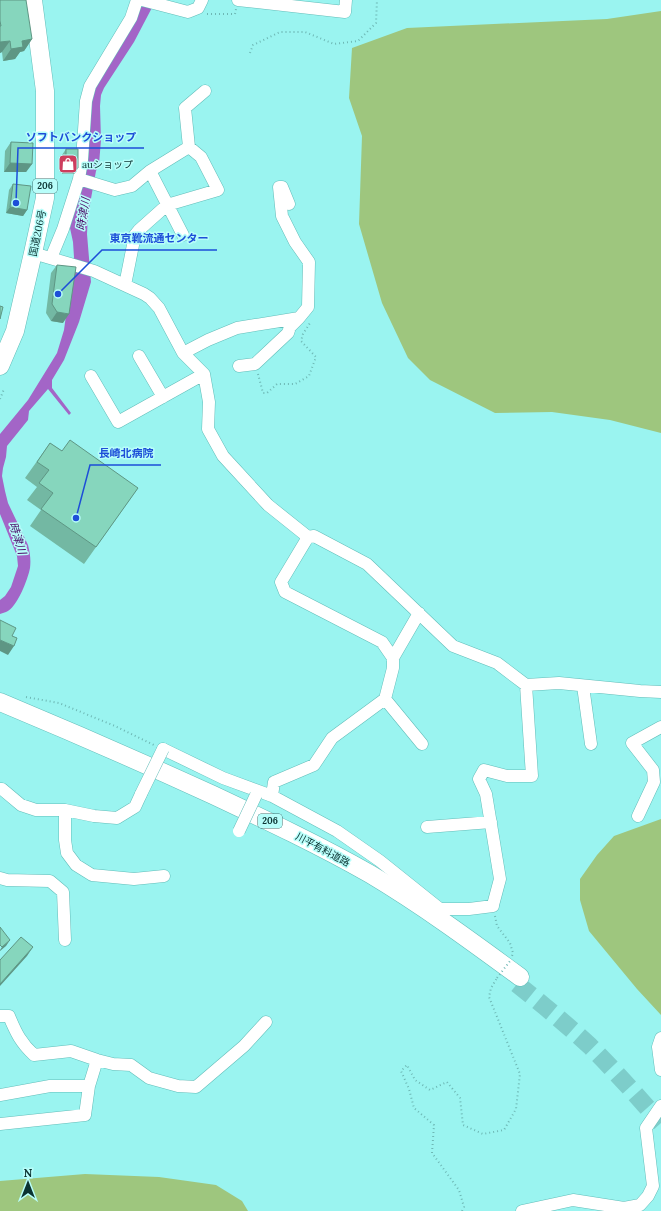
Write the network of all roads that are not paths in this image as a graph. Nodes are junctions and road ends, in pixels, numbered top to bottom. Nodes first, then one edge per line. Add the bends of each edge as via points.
1 (33, 0) edge
2 (137, 0) edge
3 (142, 0) edge
4 (202, 0) edge
5 (346, 0) edge
6 (292, 3) edge
7 (237, 4) edge
8 (205, 91) dead end
9 (190, 148) junction
10 (150, 171) junction
11 (79, 179) junction
12 (289, 204) dead end
13 (167, 205) junction
14 (183, 235) dead end
15 (34, 253) junction
16 (51, 258) junction
17 (126, 285) junction
18 (299, 318) junction
19 (182, 353) junction
20 (139, 356) dead end
21 (0, 366) edge
22 (240, 366) dead end
23 (204, 374) junction
24 (91, 376) dead end
25 (163, 397) junction
26 (308, 537) junction
27 (419, 613) junction
28 (393, 658) junction
29 (526, 685) junction
30 (583, 686) junction
31 (661, 692) edge
32 (385, 699) junction
33 (0, 702) edge
34 (0, 709) edge
35 (661, 727) edge
36 (422, 744) dead end
37 (591, 744) dead end
38 (0, 789) edge
39 (256, 796) dead end
40 (272, 796) junction
41 (64, 810) junction
42 (638, 816) dead end
43 (491, 822) junction
44 (427, 827) dead end
45 (238, 831) dead end
46 (164, 876) dead end
47 (0, 878) edge
48 (65, 940) dead end
49 (0, 1016) edge
50 (266, 1022) dead end
51 (661, 1038) edge
52 (96, 1060) junction
53 (661, 1070) edge
54 (89, 1086) junction
55 (0, 1095) edge
56 (661, 1106) edge
57 (0, 1124) edge
58 (522, 1211) edge

1 - 15 highway, 国道206号 / 206 via 44,91 44,198
2 - 11 street via 131,18 90,86 86,101
3 - 4 street via 188,12 198,8
5 - 6 street via 345,12
6 - 7 street
8 - 9 street via 185,108
9 - 10 street
9 - 13 street via 201,157 218,190
10 - 11 street via 132,186 115,190
10 - 13 street
11 - 16 street
12 - 18 street via 282,187 279,187 282,216 309,262 308,307
13 - 14 street
13 - 17 street via 135,235
15 - 16 street
15 - 21 highway, 国道206号 / 206 via 15,331
16 - 17 street via 94,271
17 - 19 street via 150,298 159,308
18 - 19 street via 237,328
18 - 22 street via 288,333 255,364
19 - 23 street
20 - 25 street
23 - 25 street
23 - 26 street via 209,402 208,429 223,456 268,505
24 - 25 street via 118,422
26 - 27 street via 314,536 367,564
26 - 28 street via 281,582 285,592 382,642
27 - 28 street
27 - 29 street via 453,646 497,663
28 - 32 street
29 - 30 street via 559,683
29 - 43 street via 532,776 507,776 484,770 479,779 486,794
30 - 31 street
30 - 37 street
32 - 36 street
32 - 40 street via 332,738 314,765 274,782
33 - 34 highway, 川平有料道路 / 206 via 132,758 302,837 370,874 465,936 518,980 416,912 302,847 136,766
35 - 42 street via 632,743 653,770 654,782
38 - 41 street via 21,806 36,810
39 - 45 street, bridge
40 - 41 street, bridge via 223,778 163,749 135,808 117,818
40 - 43 street via 337,831 380,861 440,909 469,909 493,905 500,880
41 - 46 street via 67,853 76,865 92,875 134,879
43 - 44 street
47 - 48 street via 50,881 63,892
49 - 52 street via 10,1016 24,1046 34,1055 71,1051
50 - 52 street via 244,1046 196,1087 178,1086 149,1078 131,1065
51 - 53 street via 658,1047
52 - 54 street
54 - 55 street via 50,1086
54 - 57 street via 85,1116
56 - 58 street via 646,1128 652,1186 640,1205 624,1208 573,1200

